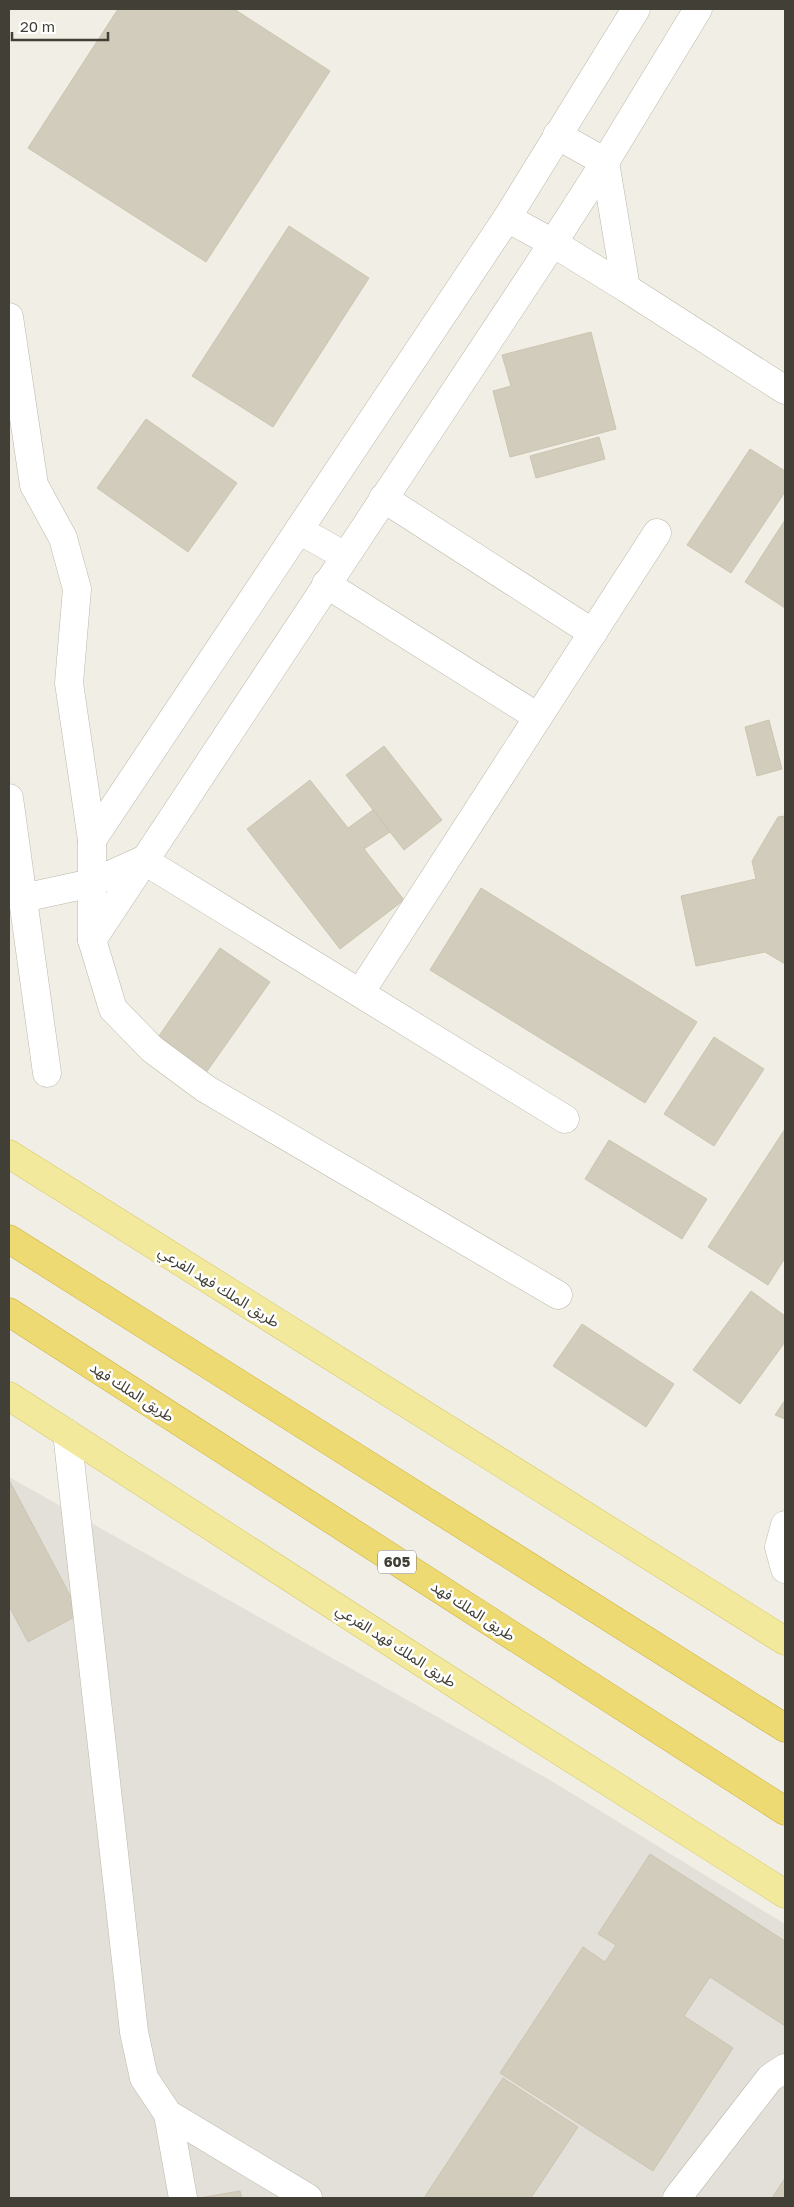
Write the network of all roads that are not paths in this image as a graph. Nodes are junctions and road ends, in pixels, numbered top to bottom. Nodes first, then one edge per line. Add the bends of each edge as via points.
1 (636, 9) edge
2 (698, 9) edge
3 (557, 135) junction
4 (605, 162) junction
5 (507, 218) junction
6 (553, 243) junction
7 (626, 288) junction
8 (9, 317) edge
9 (785, 390) edge
10 (383, 498) junction
11 (299, 530) junction
12 (657, 533) dead end
13 (345, 556) junction
14 (326, 584) junction
15 (593, 633) junction
16 (538, 717) junction
17 (9, 798) edge
18 (92, 840) junction
19 (143, 860) junction
20 (92, 883) junction
21 (23, 898) junction
22 (92, 940) junction
23 (360, 993) junction
24 (47, 1073) dead end
25 (565, 1119) dead end
26 (9, 1154) edge
27 (9, 1239) edge
28 (558, 1295) dead end
29 (9, 1312) edge
30 (9, 1396) edge
31 (67, 1433) junction
32 (785, 1525) edge
33 (785, 1569) edge
34 (785, 1641) edge
35 (785, 1728) edge
36 (785, 1811) edge
37 (785, 1894) edge
38 (785, 2068) edge
39 (168, 2114) junction
40 (183, 2198) edge
41 (308, 2198) edge
42 (677, 2198) edge

1 - 3 street
2 - 4 street
3 - 4 street
3 - 5 street
4 - 6 street
4 - 7 street
5 - 6 street
5 - 11 street
6 - 7 street
6 - 10 street
7 - 9 street
8 - 18 street via 34,485 63,538 77,589 69,683
10 - 13 street
10 - 15 street
11 - 13 street
11 - 18 street
12 - 15 street
13 - 14 street
14 - 16 street
14 - 19 street
15 - 16 street
16 - 23 street
17 - 21 street
18 - 20 street
19 - 20 street
19 - 22 street
19 - 23 street
20 - 21 street
20 - 22 street
21 - 24 street
22 - 28 street via 113,1010 152,1050 206,1089
23 - 25 street
26 - 34 main road, طريق الملك فهد الفرعي
27 - 35 highway
29 - 36 highway, طريق الملك فهد / 605
30 - 31 main road, طريق الملك فهد الفرعي
31 - 37 main road, طريق الملك فهد الفرعي
31 - 39 street via 134,2032 144,2078
32 - 33 street via 779,1547
38 - 42 street via 770,2078
39 - 40 street
39 - 41 street

